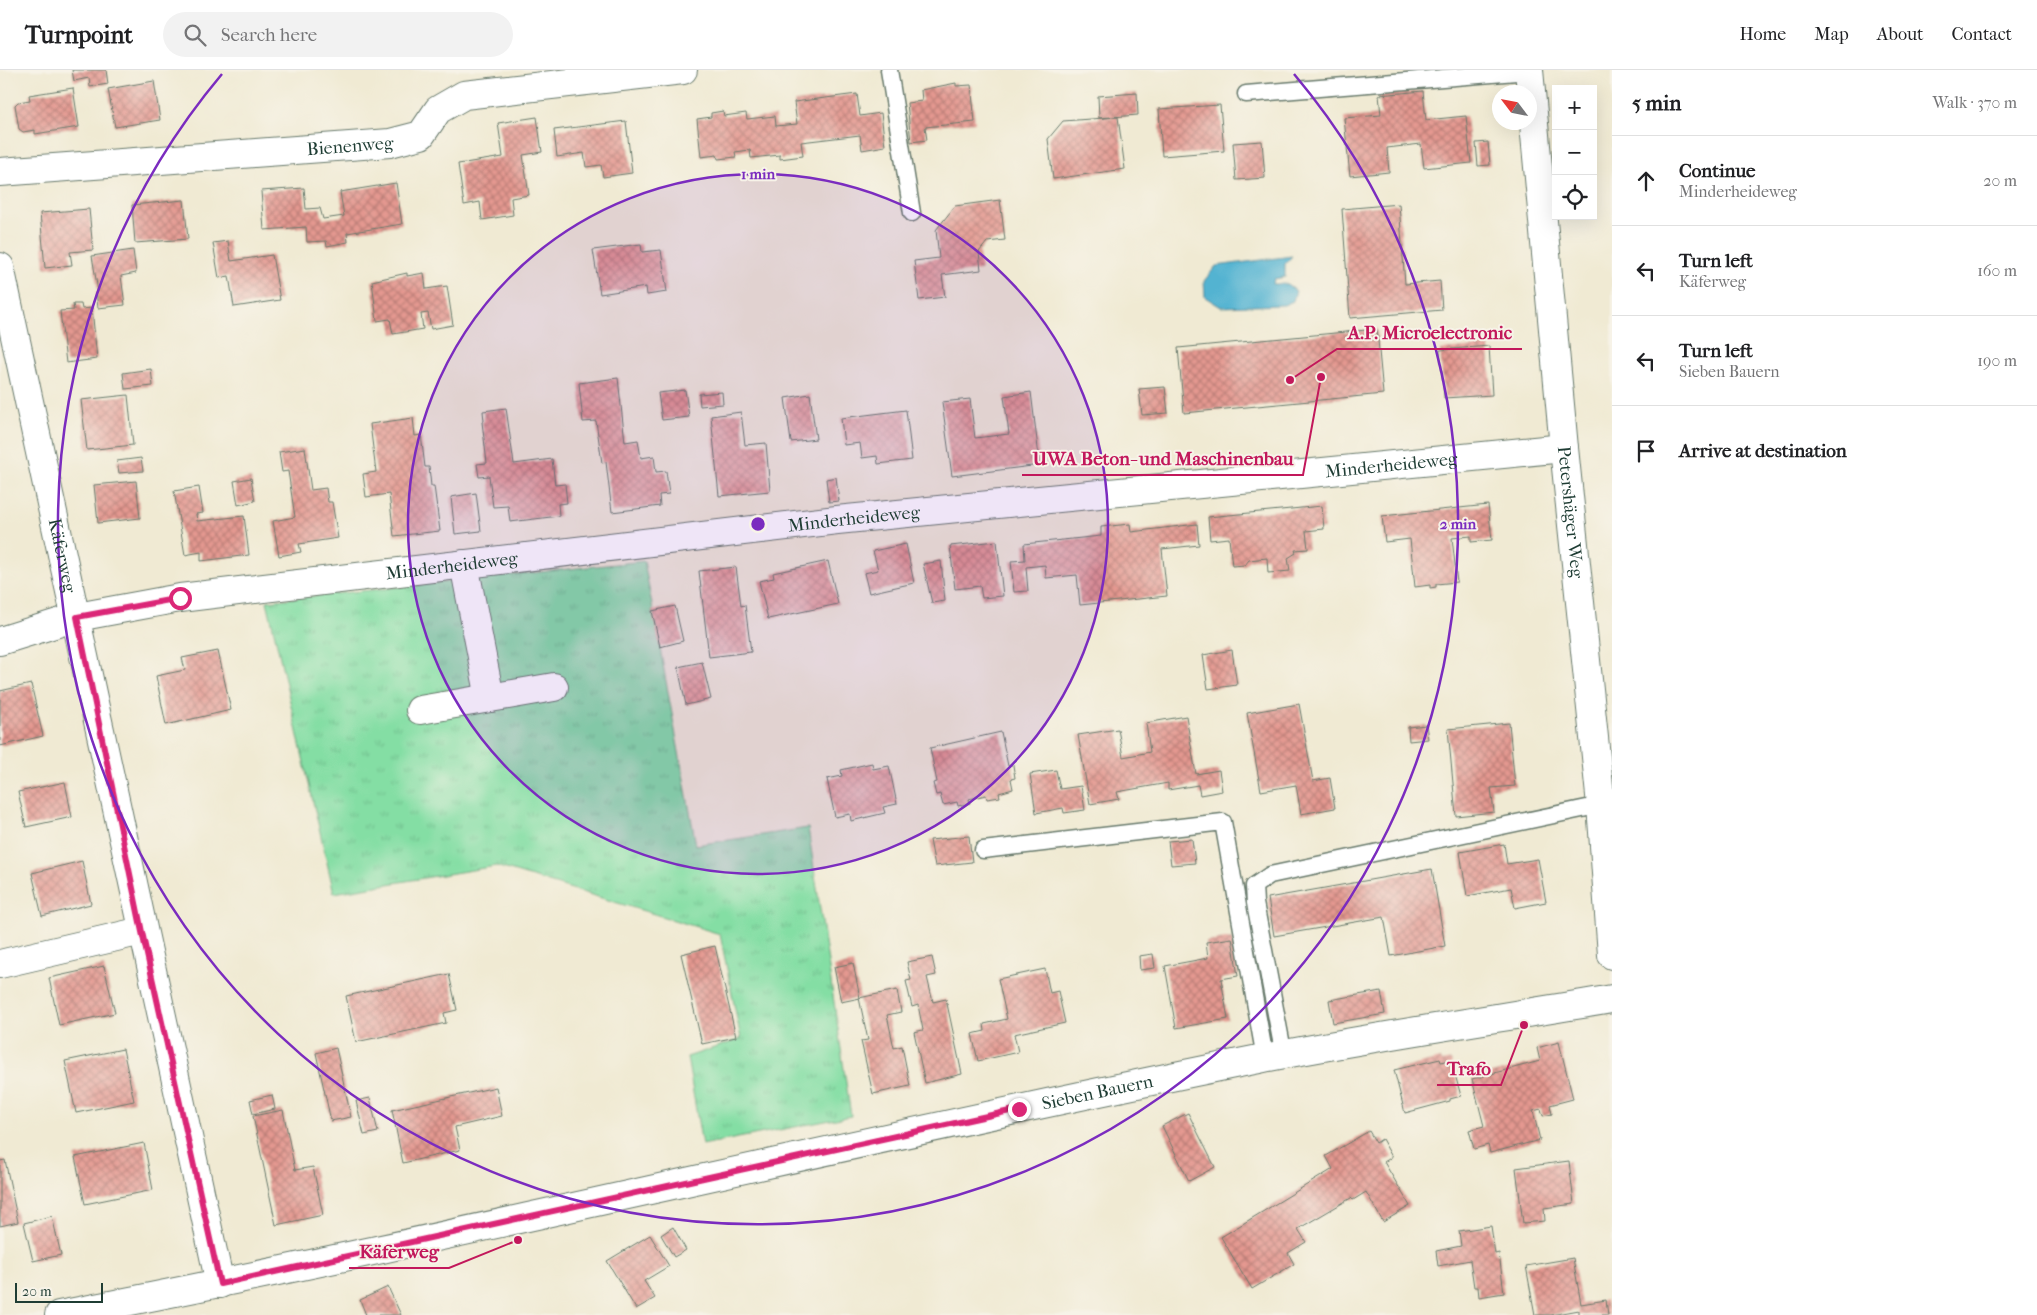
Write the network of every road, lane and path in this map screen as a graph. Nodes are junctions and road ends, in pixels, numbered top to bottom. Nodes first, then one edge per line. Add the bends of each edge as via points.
1 (682, 70) edge
2 (889, 70) edge
3 (1529, 71) edge
4 (1246, 94) dead end
5 (0, 172) edge
6 (912, 212) dead end
7 (0, 266) edge
8 (1564, 448) junction
9 (464, 564) junction
10 (77, 617) junction
11 (0, 641) edge
12 (554, 687) dead end
13 (490, 698) junction
14 (420, 710) dead end
15 (1601, 805) junction
16 (983, 850) dead end
17 (142, 932) junction
18 (1612, 954) edge
19 (0, 964) edge
20 (1612, 999) edge
21 (1274, 1057) junction
22 (220, 1284) junction
23 (59, 1315) edge

1 - 5 street, Bienenweg via 464,95 438,110 421,135 390,143
2 - 6 lane
3 - 4 lane
3 - 8 street, Petershäger Weg
7 - 10 street, Käferweg
8 - 9 street, Minderheideweg via 837,520
8 - 15 street, Petershäger Weg
9 - 10 street, Minderheideweg via 180,598
9 - 13 street
10 - 11 street, Minderheideweg
10 - 17 street, Käferweg
12 - 13 street
13 - 14 street
15 - 18 street, Petershäger Weg
15 - 21 lane via 1270,875 1254,886
16 - 21 lane via 1222,822
17 - 19 street
17 - 22 street, Käferweg
20 - 21 street, Sieben Bauern
21 - 22 street, Sieben Bauern via 1019,1109
22 - 23 street, Sieben Bauern

